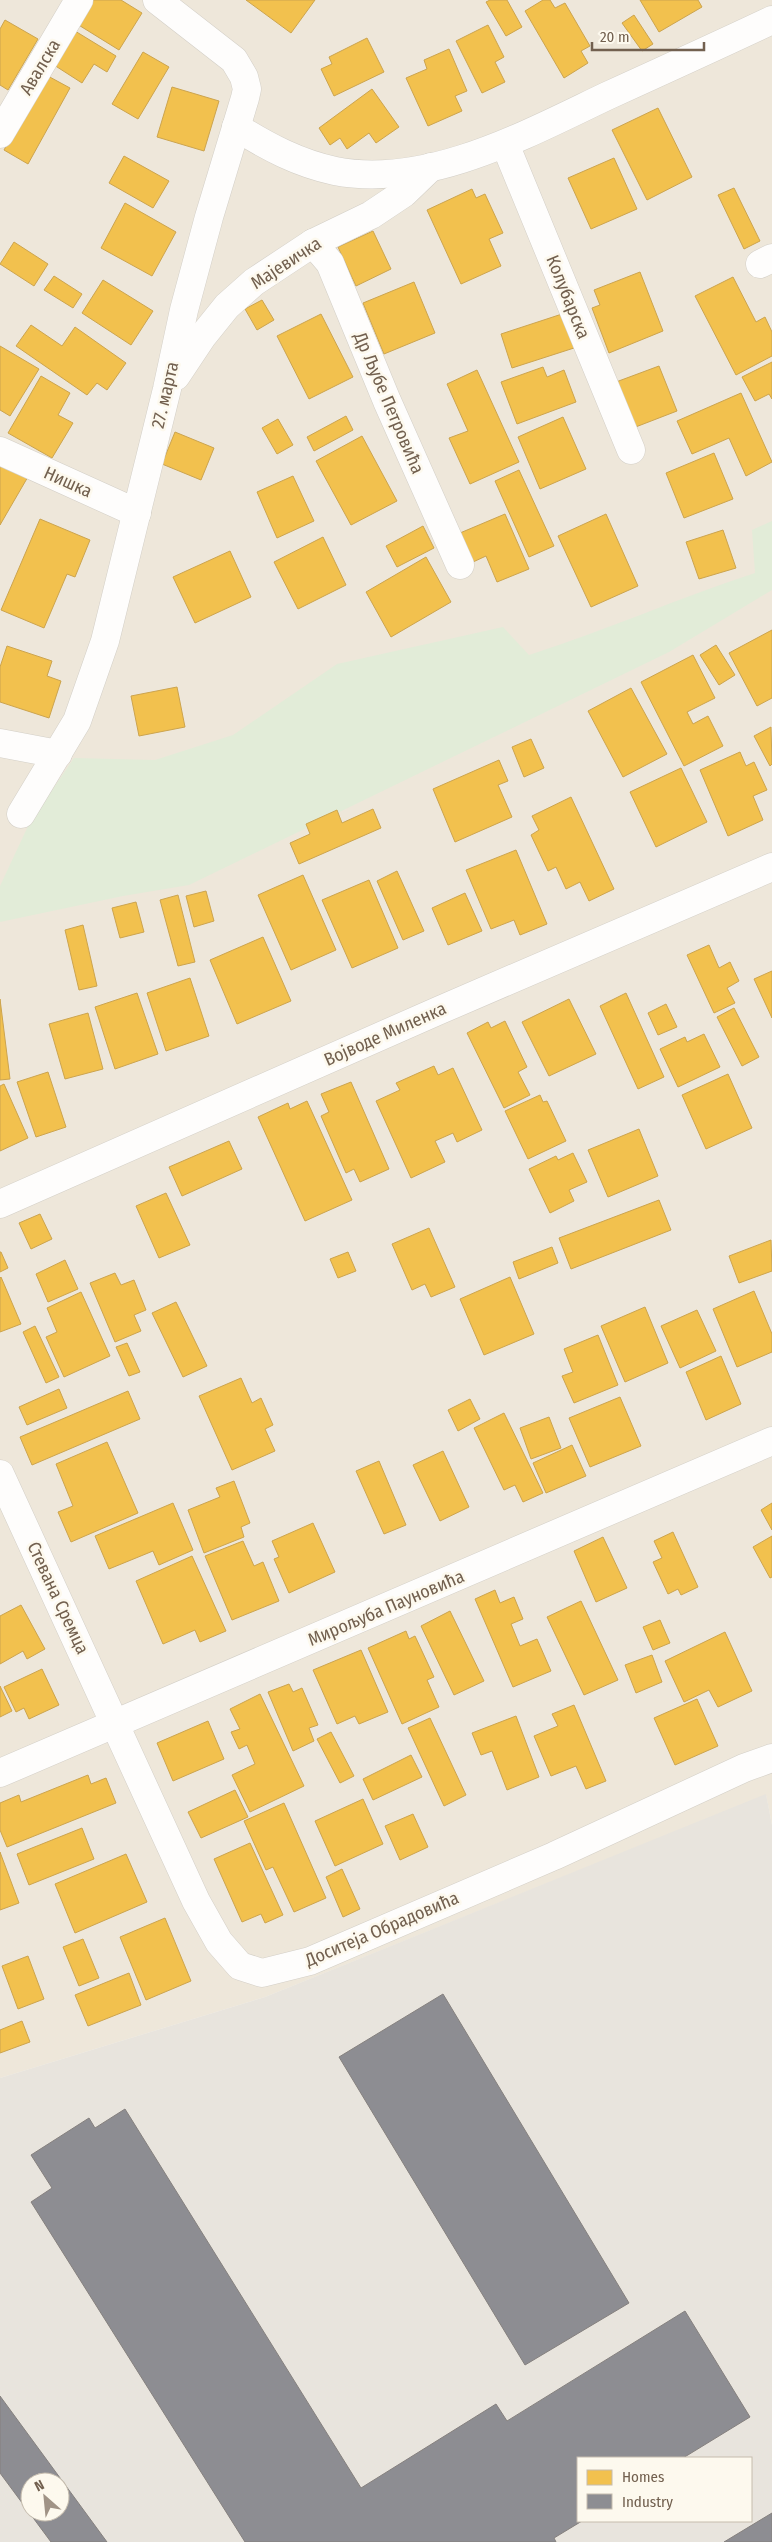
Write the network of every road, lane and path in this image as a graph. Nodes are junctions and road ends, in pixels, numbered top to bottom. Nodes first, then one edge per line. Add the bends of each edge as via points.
1 (79, 0) edge
2 (157, 0) edge
3 (772, 20) edge
4 (236, 127) junction
5 (0, 134) edge
6 (506, 144) junction
7 (432, 167) junction
8 (313, 244) junction
9 (167, 389) junction
10 (631, 450) dead end
11 (0, 451) edge
12 (137, 513) junction
13 (460, 565) dead end
14 (0, 743) edge
15 (58, 754) junction
16 (21, 814) dead end
17 (772, 867) edge
18 (0, 1204) edge
19 (772, 1441) edge
20 (0, 1474) edge
21 (116, 1723) junction
22 (772, 1758) edge
23 (0, 1773) edge

1 - 5 street, Авалска
2 - 4 street, 27. марта via 234,60 247,89
3 - 6 street
4 - 7 street via 295,160 336,171 366,174 410,172
4 - 9 street, 27. марта via 184,310
6 - 7 street
6 - 10 street, Колубарска
7 - 8 street, Мајевичка via 404,193 372,215
8 - 9 street, Мајевичка via 254,282 227,306
8 - 13 street, Др Љубе Петровића via 330,263
9 - 12 street, 27. марта
11 - 12 street, Нишка
12 - 15 street, 27. марта via 105,641 76,722
14 - 15 street
15 - 16 street, 27. марта
17 - 18 street, Војводе Миленка
19 - 21 street, Мирољуба Пауновића
20 - 21 street, Стевана Сремца
21 - 22 street, Доситеја Обрадовића via 196,1901 219,1942 240,1966 262,1973 310,1961
21 - 23 street, Мирољуба Пауновића

